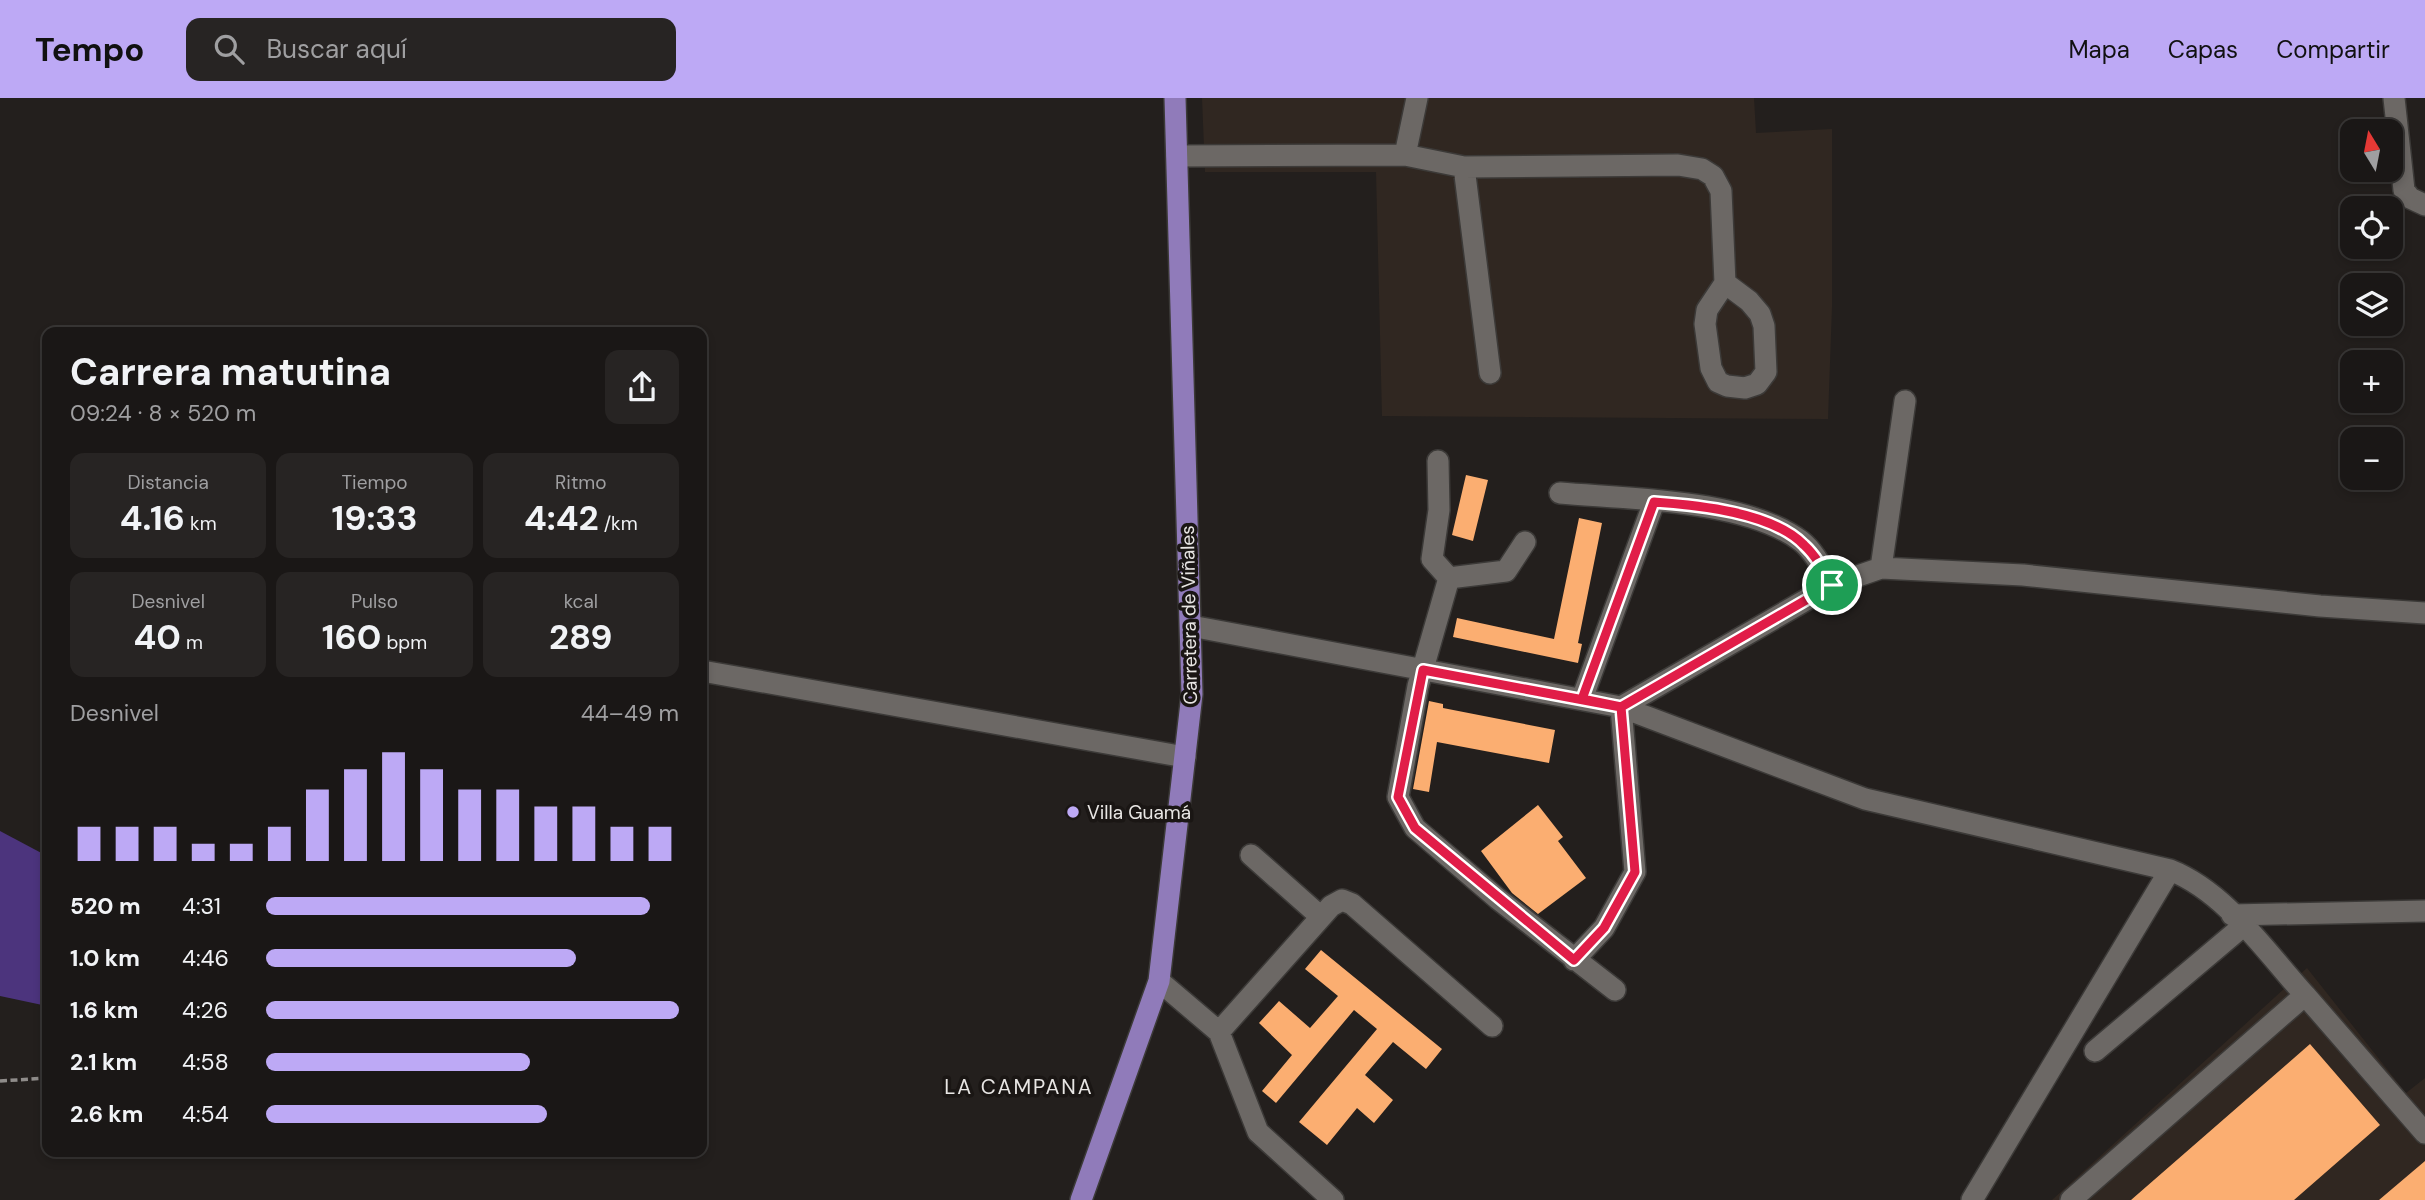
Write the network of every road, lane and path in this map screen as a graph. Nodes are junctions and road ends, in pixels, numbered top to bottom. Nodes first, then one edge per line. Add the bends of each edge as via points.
1 (1175, 98) edge
2 (1417, 98) edge
3 (2394, 98) edge
4 (1405, 155) junction
5 (1177, 156) junction
6 (1464, 167) junction
7 (2425, 205) edge
8 (1725, 282) junction
9 (1490, 373) dead end
10 (1905, 401) dead end
11 (1438, 461) dead end
12 (1560, 493) dead end
13 (1654, 502) junction
14 (1525, 542) dead end
15 (1881, 568) junction
16 (1449, 578) junction
17 (1832, 585) junction
18 (2425, 613) edge
19 (1191, 626) junction
20 (1423, 670) junction
21 (707, 672) edge
22 (1582, 699) junction
23 (1621, 707) junction
24 (1185, 757) junction
25 (1251, 855) dead end
26 (2170, 870) junction
27 (2425, 911) edge
28 (1321, 917) junction
29 (2237, 920) junction
30 (1574, 960) junction
31 (1158, 982) junction
32 (1615, 990) dead end
33 (2305, 995) junction
34 (1492, 1026) dead end
35 (1219, 1032) junction
36 (2095, 1051) dead end
37 (42, 1078) edge
38 (0, 1081) edge
39 (2425, 1133) edge
40 (1081, 1200) edge
41 (1333, 1200) edge
42 (1972, 1200) edge
43 (2071, 1200) edge

1 - 5 main road, Carretera de Viñales
2 - 4 street
3 - 7 street via 2404,190
4 - 5 street
4 - 6 street
5 - 19 main road, Carretera de Viñales
6 - 8 street via 1678,165 1702,169 1713,176 1721,191
6 - 9 street
8 - 8 street via 1707,310 1710,368 1718,382 1745,388 1757,384 1766,372 1764,326 1749,301
10 - 15 street
11 - 16 street via 1439,510 1432,559
12 - 13 street
13 - 17 street via 1739,513 1786,532 1803,543
13 - 22 street
14 - 16 street via 1506,571
15 - 17 street
15 - 18 street via 2023,575
16 - 20 street
17 - 23 street
19 - 20 street
19 - 24 main road, Carretera de Viñales via 1192,694
20 - 22 street
20 - 30 street via 1398,797 1415,828
21 - 24 street
22 - 23 street
23 - 26 street via 1866,799
23 - 30 street via 1635,872 1604,928
24 - 31 main road, Carretera de Viñales
25 - 28 street
26 - 29 street via 2191,878
26 - 42 street
27 - 29 street
28 - 34 street via 1337,902 1348,902
28 - 35 street
29 - 33 street
29 - 36 street
30 - 32 street
31 - 35 street
31 - 40 main road, Carretera de Viñales
33 - 39 street
33 - 43 street
35 - 41 street via 1258,1132
37 - 38 path

